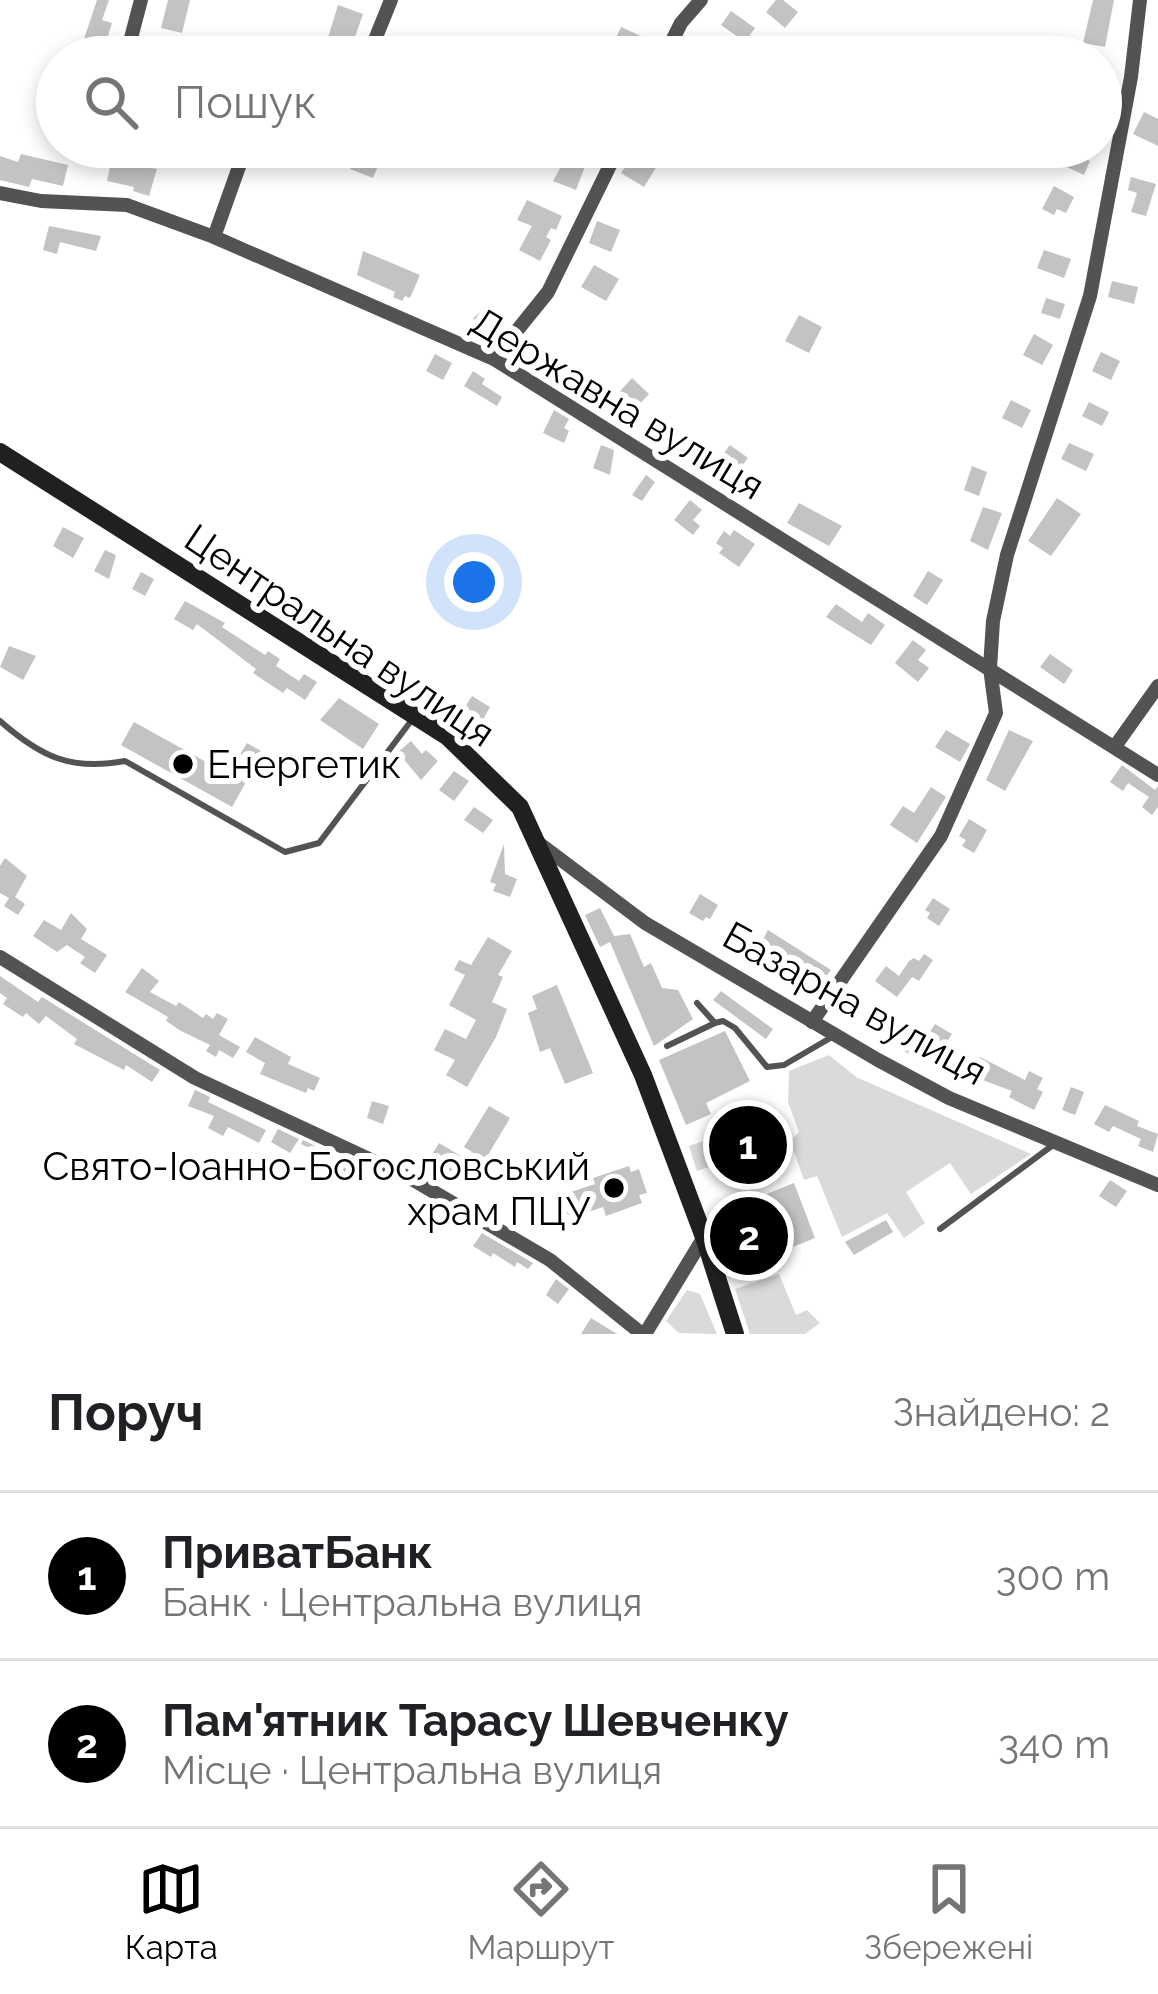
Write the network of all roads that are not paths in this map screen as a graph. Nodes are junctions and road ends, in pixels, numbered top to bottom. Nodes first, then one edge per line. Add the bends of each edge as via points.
1 (141, 0) edge
2 (391, 0) edge
3 (700, 0) edge
4 (1140, 0) edge
5 (132, 36) edge
6 (376, 36) edge
7 (674, 36) edge
8 (1122, 129) edge
9 (239, 168) edge
10 (609, 168) edge
11 (1115, 168) edge
12 (0, 193) edge
13 (214, 237) junction
14 (494, 358) junction
15 (0, 452) edge
16 (990, 668) junction
17 (1158, 686) edge
18 (413, 718) junction
19 (0, 722) edge
20 (1116, 745) junction
21 (1158, 775) edge
22 (540, 844) junction
23 (0, 957) edge
24 (697, 1003) dead end
25 (715, 1022) junction
26 (812, 1022) junction
27 (835, 1035) junction
28 (668, 1046) dead end
29 (1059, 1142) junction
30 (1158, 1185) edge
31 (940, 1229) dead end
32 (704, 1237) junction
33 (644, 1334) edge
34 (735, 1334) edge

1 - 5 street
2 - 6 street
3 - 7 street
4 - 8 street
9 - 13 street
10 - 14 street via 548,292
11 - 16 street via 1090,296 1007,555
12 - 13 street, Державна вулиця via 127,205
13 - 14 street, Державна вулиця
14 - 16 street, Державна вулиця
15 - 18 main road, Центральна вулиця
16 - 20 street, Державна вулиця
16 - 26 street via 996,713 941,836
17 - 20 street
18 - 19 lane via 320,843 285,852 125,761 95,767 52,758
18 - 22 main road, Центральна вулиця via 448,737 500,784
20 - 21 street, Державна вулиця
22 - 26 street, Базарна вулиця via 645,923
22 - 32 main road, Центральна вулиця via 643,1075
23 - 33 street via 194,1078 430,1189 550,1260
24 - 25 lane
25 - 27 lane via 730,1024 776,1069
25 - 28 lane
26 - 27 street, Базарна вулиця
27 - 29 street, Базарна вулиця via 949,1098
29 - 30 street, Базарна вулиця
29 - 31 lane
32 - 33 street
32 - 34 main road, Центральна вулиця

